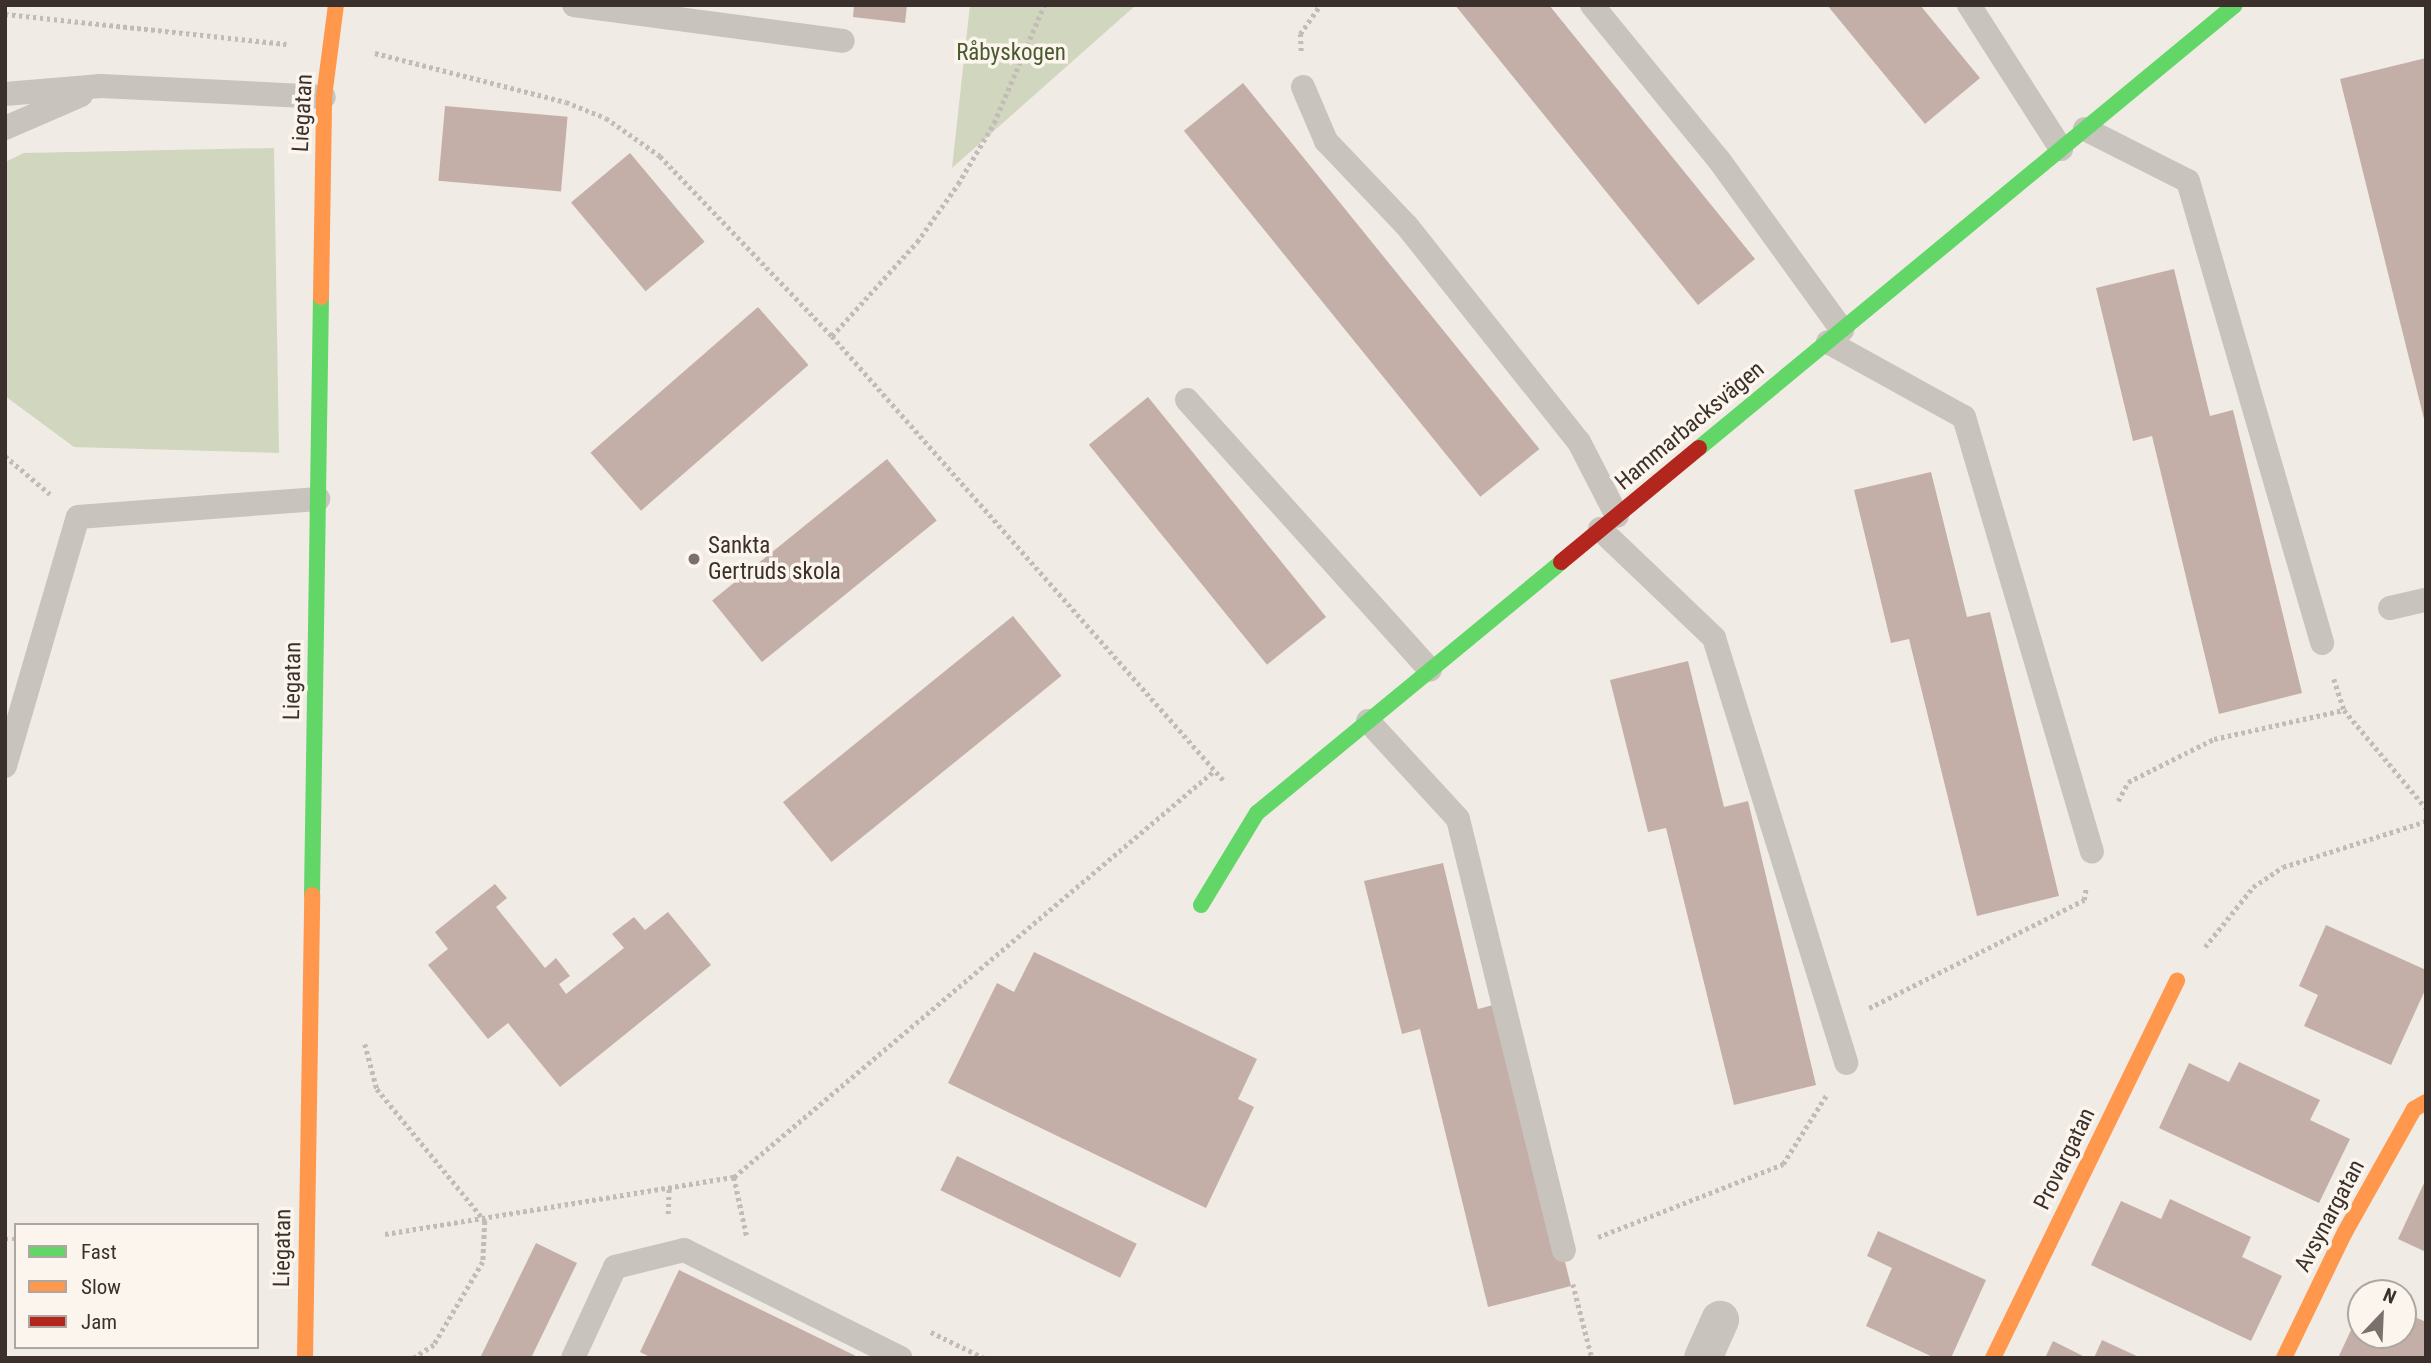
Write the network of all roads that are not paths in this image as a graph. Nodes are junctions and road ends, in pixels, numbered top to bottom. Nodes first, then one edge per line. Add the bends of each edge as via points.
1 (336, 5) edge
2 (574, 5) edge
3 (1592, 5) edge
4 (1969, 5) edge
5 (2235, 5) edge
6 (843, 41) dead end
7 (101, 86) junction
8 (1303, 87) road end
9 (5, 94) edge
10 (324, 97) junction
11 (5, 128) edge
12 (2085, 129) junction
13 (2062, 149) junction
14 (1835, 336) junction
15 (1186, 400) dead end
16 (318, 499) junction
17 (1609, 523) junction
18 (2426, 600) edge
19 (2390, 608) dead end
20 (2322, 643) road end
21 (1430, 670) junction
22 (1368, 721) junction
23 (5, 766) edge
24 (2092, 852) road end
25 (1201, 905) dead end
26 (2177, 981) road end
27 (1846, 1063) road end
28 (2426, 1102) edge
29 (1564, 1250) road end
30 (1720, 1320) dead end
31 (305, 1358) edge
32 (573, 1358) edge
33 (901, 1358) edge
34 (1703, 1358) edge
35 (1993, 1358) edge
36 (2284, 1358) edge

1 - 10 street, Liegatan
2 - 6 lane
3 - 14 lane via 1719,160
4 - 13 lane
5 - 12 street, Hammarbacksvägen
7 - 9 lane
7 - 10 lane
7 - 11 lane
8 - 17 lane via 1326,141 1406,226 1579,442
10 - 16 street, Liegatan
12 - 13 street, Hammarbacksvägen
12 - 20 lane via 2188,181
13 - 14 street, Hammarbacksvägen
14 - 17 street, Hammarbacksvägen
14 - 24 lane via 1964,417
15 - 21 lane
16 - 23 lane via 78,517
16 - 31 street, Liegatan
17 - 21 street, Hammarbacksvägen
17 - 27 lane via 1714,638
18 - 19 lane
21 - 22 street, Hammarbacksvägen
22 - 25 street, Hammarbacksvägen via 1256,813
22 - 29 lane via 1458,820
26 - 35 street, Provargatan
28 - 36 street, Avsynargatan via 2414,1109 2345,1232
30 - 34 street
32 - 33 lane via 615,1267 684,1250

